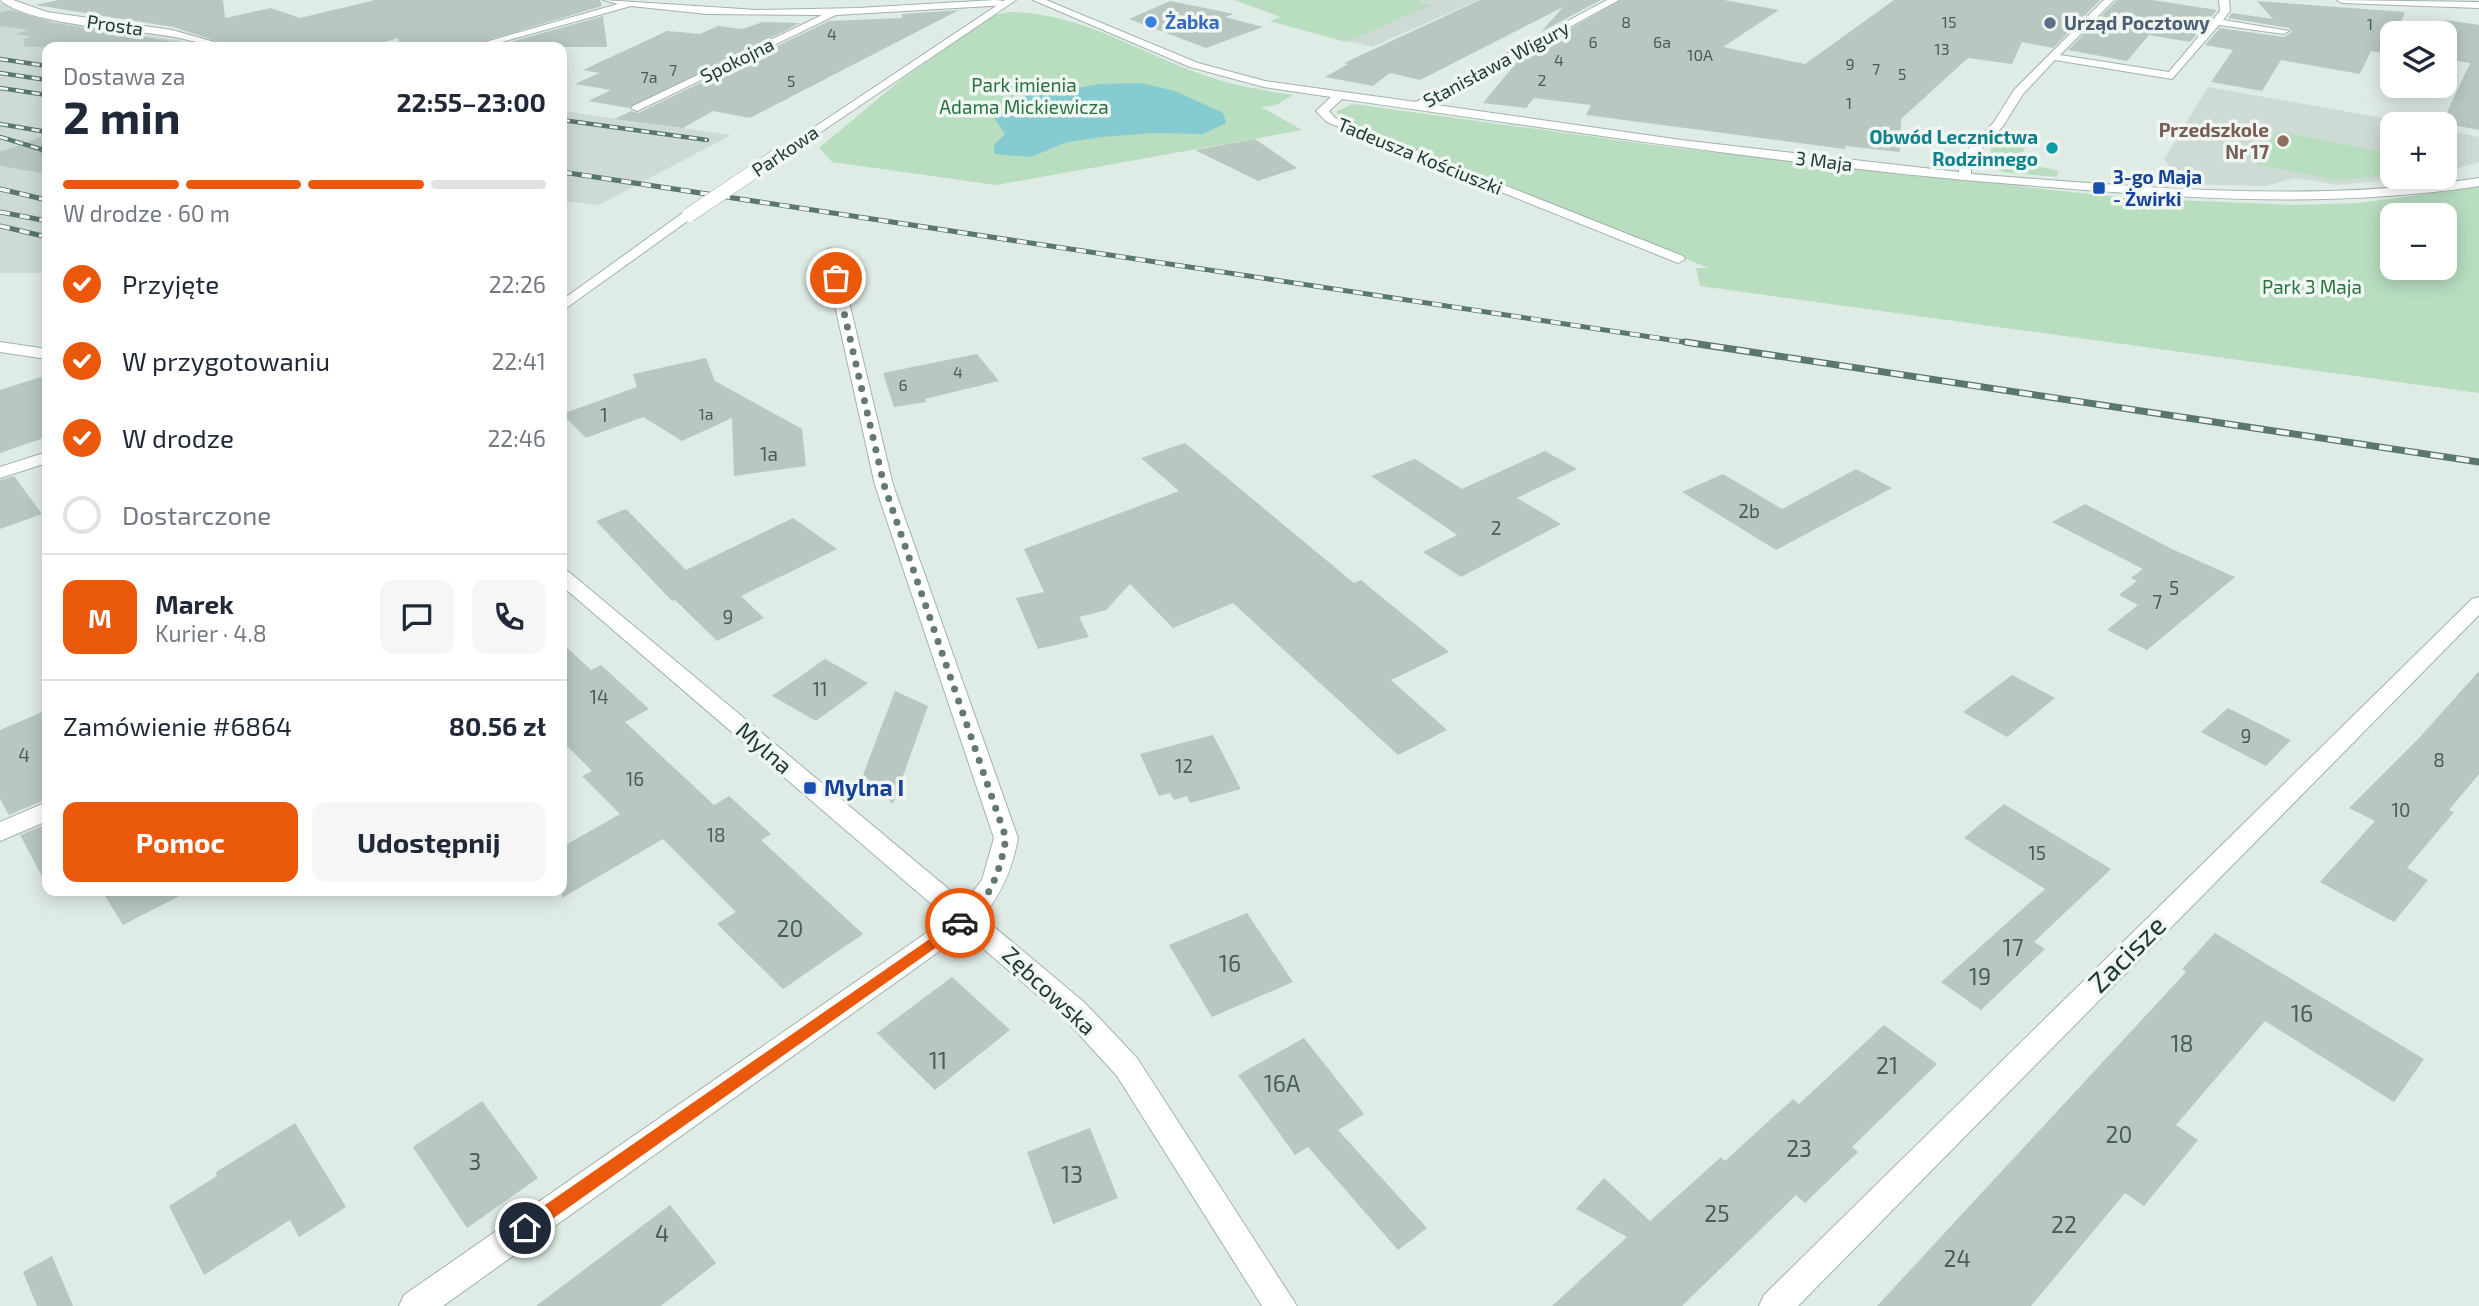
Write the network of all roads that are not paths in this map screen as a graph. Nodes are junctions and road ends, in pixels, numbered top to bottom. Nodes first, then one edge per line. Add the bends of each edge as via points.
1 (4, 0) edge
2 (608, 0) edge
3 (643, 0) edge
4 (888, 0) edge
5 (1614, 0) edge
6 (2109, 0) edge
7 (2224, 0) edge
8 (2342, 0) edge
9 (630, 4) junction
10 (1010, 5) edge
11 (1036, 5) edge
12 (2479, 5) edge
13 (935, 8) junction
14 (880, 10) junction
15 (838, 12) junction
16 (979, 21) junction
17 (2216, 22) junction
18 (2284, 31) dead end
19 (207, 42) edge
20 (492, 42) edge
21 (2053, 57) junction
22 (1338, 97) junction
23 (637, 108) dead end
24 (1414, 108) junction
25 (1965, 177) junction
26 (2479, 182) edge
27 (830, 252) dead end
28 (1678, 259) dead end
29 (567, 303) edge
30 (0, 347) edge
31 (42, 353) edge
32 (42, 459) edge
33 (0, 473) edge
34 (567, 580) edge
35 (2479, 603) edge
36 (42, 813) edge
37 (0, 832) edge
38 (967, 918) junction
39 (415, 1306) edge
40 (1282, 1306) edge
41 (1775, 1306) edge

1 - 19 street, Prosta via 45,15
2 - 9 street
3 - 9 street
4 - 14 street
5 - 24 street, Stanisława Wigury
6 - 21 street
7 - 17 street via 2225,11
8 - 12 street
9 - 15 street
9 - 20 street
10 - 13 street
10 - 16 street, Parkowa
11 - 22 street, Tadeusza Kościuszki via 1062,10 1217,72
13 - 14 street
13 - 16 street via 970,13
14 - 15 street
15 - 23 street, Spokojna
16 - 29 street, Parkowa, bridge
17 - 18 street
17 - 21 street via 2172,76
21 - 25 street via 2018,92 1999,124 1965,159
22 - 24 street, 3 Maja
22 - 28 street, Tadeusza Kościuszki via 1322,111 1331,120
24 - 25 street, 3 Maja
25 - 26 street, 3 Maja via 2171,193 2319,197 2421,191
27 - 38 street via 884,485 1006,838 992,890
30 - 31 street
32 - 33 street
34 - 38 street, Mylna
35 - 41 street, Zacisze
36 - 37 street
38 - 39 street
38 - 40 street, Zębcowska via 1074,1010 1127,1067

